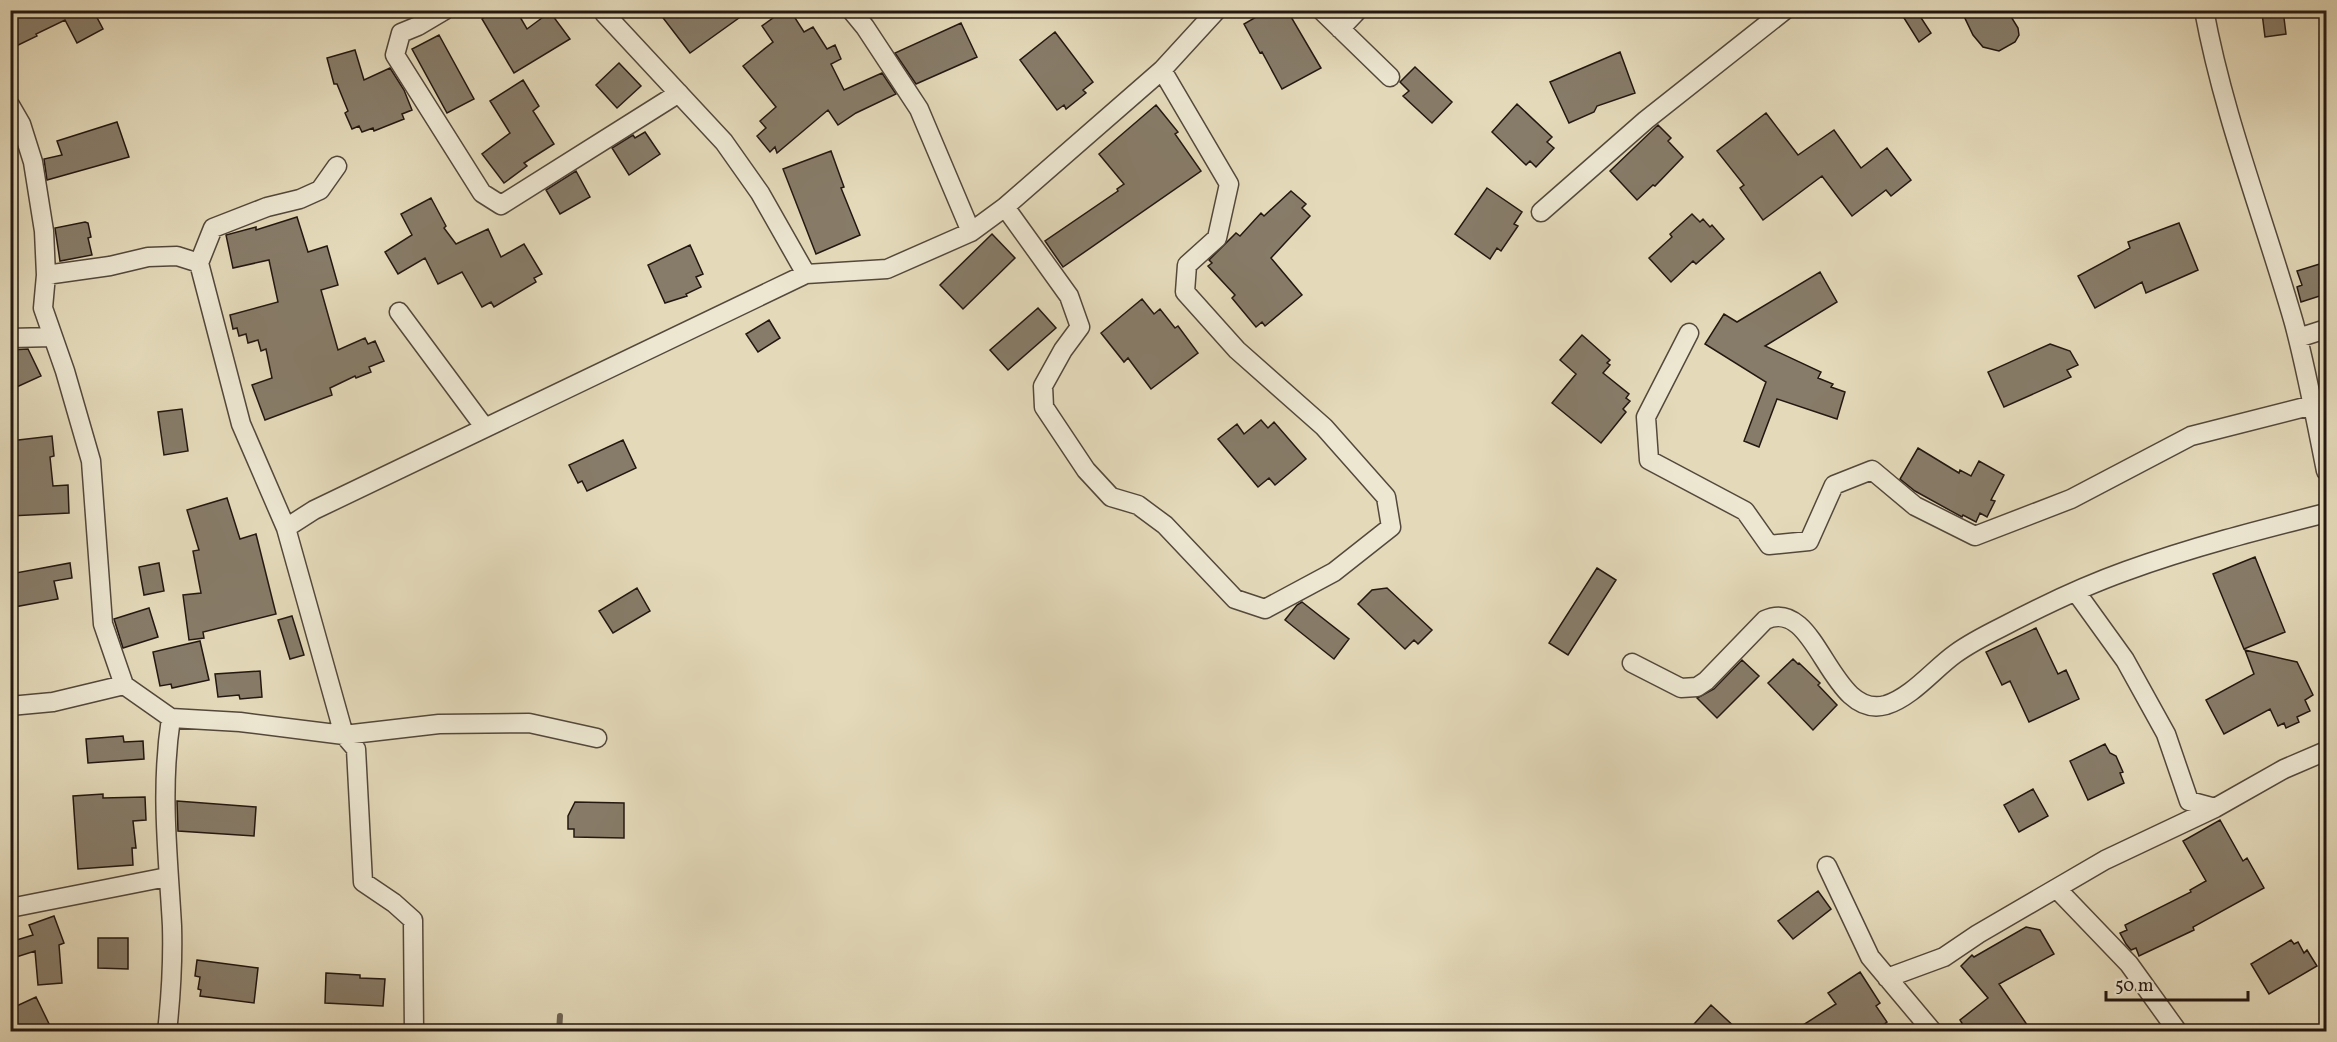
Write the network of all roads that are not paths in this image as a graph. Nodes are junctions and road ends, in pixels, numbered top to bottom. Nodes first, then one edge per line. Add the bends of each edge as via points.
1 (445, 10) edge
2 (851, 10) edge
3 (1217, 10) edge
4 (1321, 10) edge
5 (1358, 10) edge
6 (1785, 10) edge
7 (2204, 10) edge
8 (604, 13) dead end
9 (1340, 29) junction
10 (1162, 70) junction
11 (1390, 76) dead end
12 (679, 93) junction
13 (10, 105) edge
14 (338, 166) dead end
15 (1005, 207) junction
16 (1541, 212) dead end
17 (971, 232) junction
18 (199, 263) junction
19 (806, 274) junction
20 (46, 275) junction
21 (399, 312) dead end
22 (2326, 329) edge
23 (1689, 333) dead end
24 (53, 337) junction
25 (10, 338) edge
26 (2298, 338) junction
27 (2313, 405) junction
28 (485, 428) junction
29 (2326, 471) edge
30 (2326, 513) edge
31 (286, 528) junction
32 (2076, 592) junction
33 (1632, 663) dead end
34 (124, 685) junction
35 (10, 706) edge
36 (171, 718) junction
37 (344, 735) junction
38 (597, 738) dead end
39 (2326, 750) edge
40 (2215, 808) junction
41 (1827, 866) dead end
42 (167, 877) junction
43 (2057, 889) junction
44 (10, 908) edge
45 (1887, 978) junction
46 (167, 1032) edge
47 (414, 1032) edge
48 (1933, 1032) edge
49 (2178, 1032) edge

1 - 12 street via 401,33 395,54 482,193 501,205
2 - 17 street via 919,109
3 - 10 street
4 - 9 street
5 - 9 street
6 - 16 street via 1646,120
7 - 26 street via 2214,66
8 - 12 street
9 - 11 street
10 - 15 street
10 - 15 street via 1229,184 1217,238 1187,266 1185,292 1237,350 1324,427 1386,497 1391,527 1334,572 1265,609 1234,599 1166,525 1138,505 1111,497 1086,470 1044,407 1043,386 1080,327 1069,296
12 - 19 street via 724,142 760,193
13 - 20 street via 21,124 33,162 44,231
14 - 18 street via 320,190 213,228
15 - 17 street
17 - 19 street via 887,269
18 - 20 street via 177,256 148,257
18 - 31 street via 241,424
19 - 28 street
20 - 24 street via 43,309
21 - 28 street
22 - 26 street
23 - 27 street via 1646,417 1649,460 1745,511 1769,545 1809,541 1834,485 1872,470 1915,506 1975,536 2070,499 2191,436
24 - 25 street
24 - 34 street via 91,461 103,624
26 - 27 street
27 - 29 street
28 - 31 street via 314,510
30 - 32 street via 2218,541
31 - 37 street
32 - 33 street via 1982,637 1905,695 1881,705 1858,701 1840,686 1807,634 1785,616 1765,620 1697,687 1681,688
32 - 40 street via 2125,660 2166,734 2189,801
34 - 35 street via 53,702
34 - 36 street
36 - 37 street
36 - 42 street via 165,758
37 - 38 street via 439,724 529,723
37 - 47 street via 356,749 363,882 413,921
39 - 40 street
40 - 43 street via 2105,860
41 - 45 street via 1870,957
42 - 44 street
42 - 46 street via 172,925
43 - 45 street via 1944,957
43 - 49 street via 2128,964
45 - 48 street

